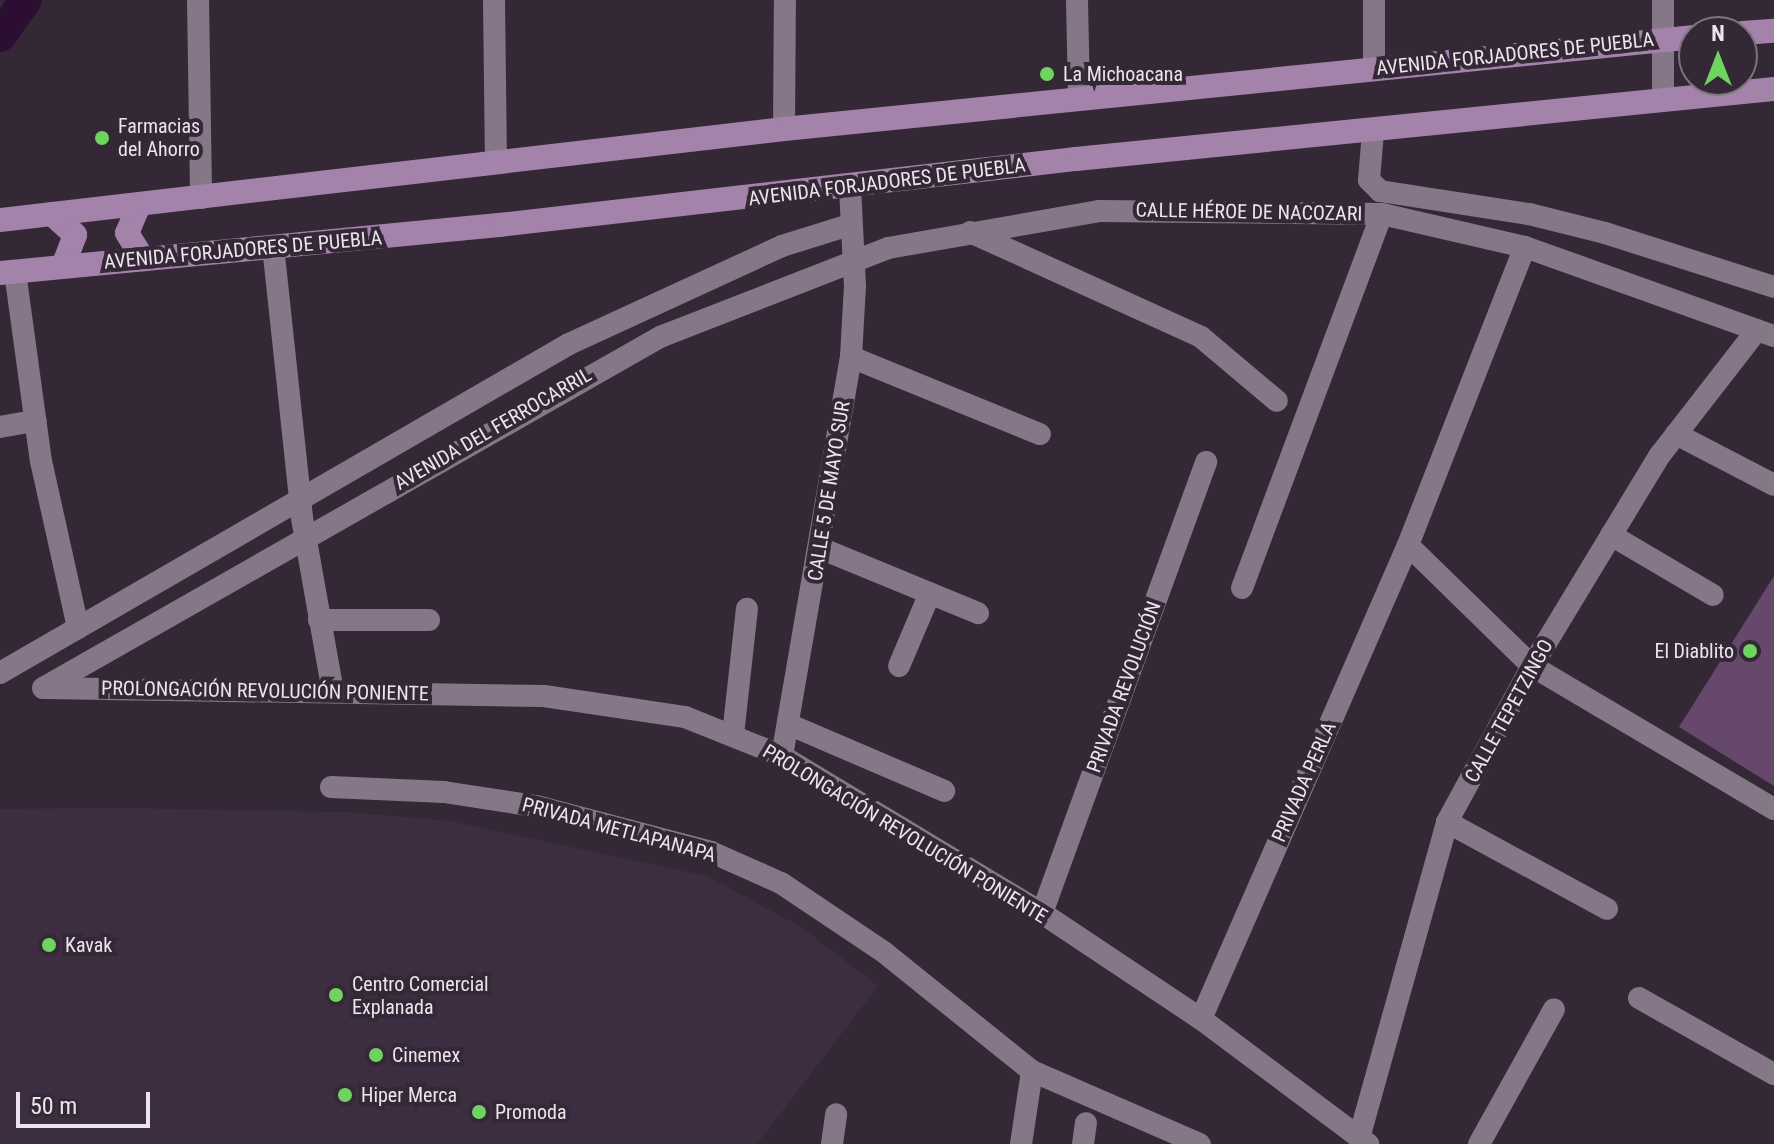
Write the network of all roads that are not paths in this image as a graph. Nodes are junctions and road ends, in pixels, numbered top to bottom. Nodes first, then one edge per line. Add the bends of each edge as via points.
1 (198, 0) edge
2 (494, 0) edge
3 (785, 0) edge
4 (1077, 0) edge
5 (1374, 0) edge
6 (1663, 0) edge
7 (1678, 38) edge
8 (1663, 39) junction
9 (1374, 68) junction
10 (1774, 89) edge
11 (1079, 99) junction
12 (1663, 100) junction
13 (784, 129) junction
14 (1373, 132) junction
15 (496, 161) junction
16 (850, 187) junction
17 (201, 198) junction
18 (139, 205) junction
19 (52, 214) junction
20 (1382, 214) junction
21 (0, 220) edge
22 (852, 224) junction
23 (970, 232) junction
24 (273, 246) junction
25 (1525, 247) junction
26 (854, 257) junction
27 (143, 259) junction
28 (63, 267) junction
29 (8, 272) edge
30 (1774, 287) edge
31 (1765, 333) edge
32 (851, 357) junction
33 (1277, 401) dead end
34 (35, 421) junction
35 (0, 427) edge
36 (1040, 434) dead end
37 (1676, 434) junction
38 (1206, 462) dead end
39 (1774, 485) edge
40 (300, 499) junction
41 (1611, 535) junction
42 (305, 536) junction
43 (1408, 545) junction
44 (820, 548) junction
45 (1242, 588) dead end
46 (930, 593) junction
47 (1713, 595) dead end
48 (747, 609) dead end
49 (978, 613) dead end
50 (319, 620) junction
51 (429, 620) dead end
52 (78, 628) junction
53 (899, 666) dead end
54 (1532, 666) junction
55 (0, 673) edge
56 (43, 688) joint
57 (333, 692) junction
58 (788, 724) junction
59 (733, 735) junction
60 (782, 756) junction
61 (331, 787) dead end
62 (944, 791) dead end
63 (1774, 809) edge
64 (1447, 822) junction
65 (1607, 909) dead end
66 (1042, 913) junction
67 (1639, 998) dead end
68 (1554, 1009) dead end
69 (1201, 1019) junction
70 (1032, 1071) junction
71 (1774, 1074) edge
72 (836, 1114) dead end
73 (1352, 1139) edge
74 (832, 1144) edge
75 (1021, 1144) edge
76 (1200, 1144) edge
77 (1479, 1144) edge

1 - 17 street
2 - 15 street
3 - 13 street
4 - 11 street
5 - 9 street
6 - 8 street
7 - 8 main road, AVENIDA FORJADORES DE PUEBLA
8 - 9 main road, AVENIDA FORJADORES DE PUEBLA
8 - 12 street
9 - 11 main road, AVENIDA FORJADORES DE PUEBLA
10 - 12 main road, AVENIDA FORJADORES DE PUEBLA
11 - 13 main road, AVENIDA FORJADORES DE PUEBLA
12 - 14 main road, AVENIDA FORJADORES DE PUEBLA
13 - 15 main road, AVENIDA FORJADORES DE PUEBLA
14 - 16 main road, AVENIDA FORJADORES DE PUEBLA via 1076,159
14 - 30 street via 1369,180 1380,191 1590,229
15 - 17 main road, AVENIDA FORJADORES DE PUEBLA
16 - 22 street
16 - 24 main road, AVENIDA FORJADORES DE PUEBLA
17 - 18 main road, AVENIDA FORJADORES DE PUEBLA
18 - 19 main road, AVENIDA FORJADORES DE PUEBLA
18 - 27 main road via 127,233
19 - 21 main road, AVENIDA FORJADORES DE PUEBLA
19 - 28 main road via 75,235
20 - 23 street, CALLE HÉROE DE NACOZARI via 1151,209 1029,220
20 - 25 street, CALLE HÉROE DE NACOZARI
20 - 45 street
22 - 26 street, CALLE 5 DE MAYO SUR
22 - 40 street, AVENIDA DEL FERROCARRIL via 782,246 629,313
23 - 26 street, AVENIDA DEL FERROCARRIL
23 - 33 street via 1201,337
24 - 27 main road, AVENIDA FORJADORES DE PUEBLA
24 - 40 street
25 - 31 street, CALLE HÉROE DE NACOZARI
25 - 43 street, PRIVADA PERLA
26 - 32 street, CALLE 5 DE MAYO SUR
26 - 42 street, AVENIDA DEL FERROCARRIL via 660,337
27 - 28 main road, AVENIDA FORJADORES DE PUEBLA
28 - 29 main road, AVENIDA FORJADORES DE PUEBLA
29 - 34 street
31 - 37 street, CALLE TEPETZINGO
32 - 36 street
32 - 44 street, CALLE 5 DE MAYO SUR
34 - 35 street
34 - 52 street
37 - 39 street
37 - 41 street, CALLE TEPETZINGO
38 - 66 street, PRIVADA REVOLUCIÓN
40 - 42 street
40 - 52 street, AVENIDA DEL FERROCARRIL
41 - 47 street
41 - 54 street, CALLE TEPETZINGO
42 - 50 street
42 - 56 street, AVENIDA DEL FERROCARRIL
43 - 54 street
43 - 69 street, PRIVADA PERLA
44 - 46 street
44 - 58 street, CALLE 5 DE MAYO SUR
46 - 49 street
46 - 53 street
48 - 59 street
50 - 51 street
50 - 57 street
52 - 55 street, AVENIDA DEL FERROCARRIL
54 - 63 street
54 - 64 street, CALLE TEPETZINGO
56 - 57 street, PROLONGACIÓN REVOLUCIÓN PONIENTE
57 - 59 street, PROLONGACIÓN REVOLUCIÓN PONIENTE via 586,698 685,717
58 - 60 street, CALLE 5 DE MAYO SUR
58 - 62 street
59 - 60 street, PROLONGACIÓN REVOLUCIÓN PONIENTE
60 - 66 street, PROLONGACIÓN REVOLUCIÓN PONIENTE
61 - 70 street, PRIVADA METLAPANAPA via 444,792 536,806 711,852 781,883 872,944
64 - 65 street
64 - 73 street, CALLE TEPETZINGO
66 - 69 street, PROLONGACIÓN REVOLUCIÓN PONIENTE
67 - 71 street
68 - 77 street
69 - 73 street, PROLONGACIÓN REVOLUCIÓN PONIENTE
70 - 75 street
70 - 76 street, PRIVADA METLAPANAPA
72 - 74 street

